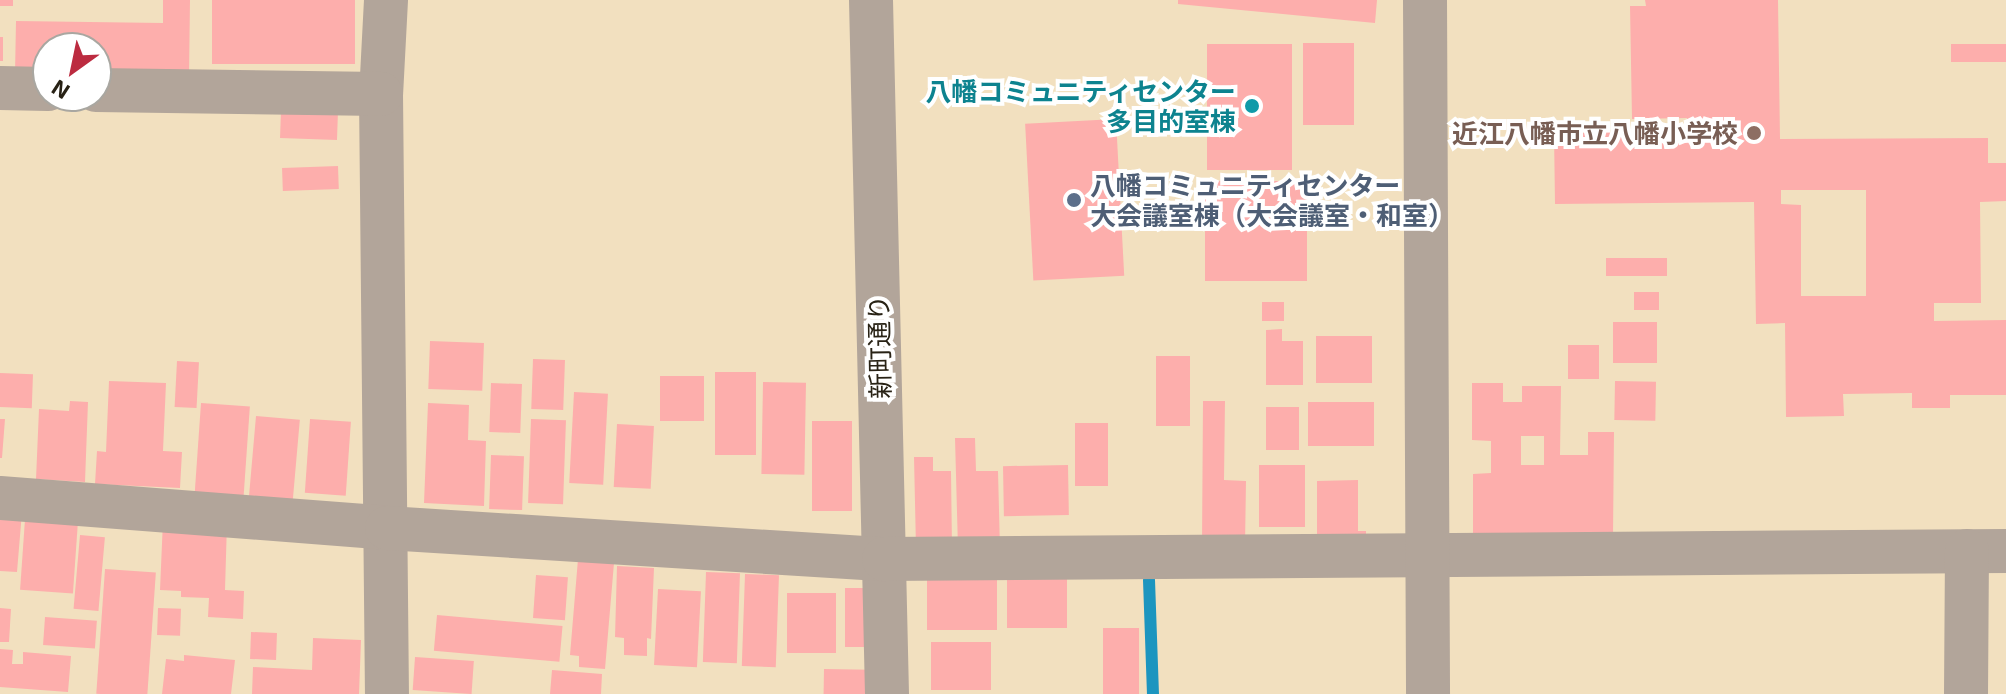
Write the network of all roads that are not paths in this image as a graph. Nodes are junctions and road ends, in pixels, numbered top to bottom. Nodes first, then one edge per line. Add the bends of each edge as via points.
1 (386, 0) edge
2 (871, 0) edge
3 (1425, 0) edge
4 (0, 88) edge
5 (32, 89) edge
6 (112, 90) edge
7 (381, 94) junction
8 (0, 498) edge
9 (387, 528) junction
10 (1986, 551) edge
11 (1427, 555) junction
12 (884, 559) junction
13 (387, 694) edge
14 (887, 694) edge
15 (1428, 694) edge
16 (1966, 694) edge

1 - 7 street
2 - 12 street, 新町通り
3 - 11 street
4 - 5 street
6 - 7 street
7 - 9 street
8 - 9 street
9 - 12 street
9 - 13 street
10 - 11 street
10 - 16 street
11 - 12 street
11 - 15 street
12 - 14 street, 新町通り

